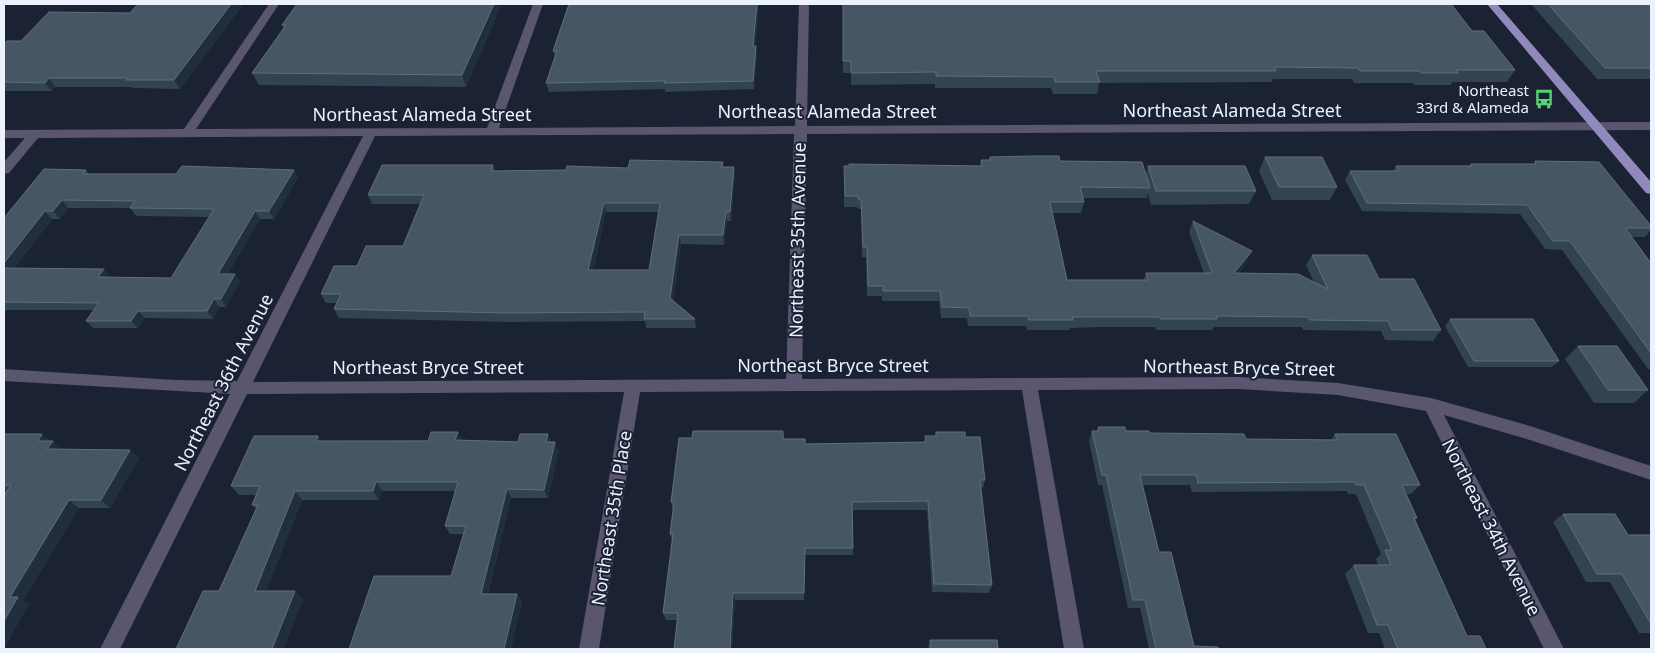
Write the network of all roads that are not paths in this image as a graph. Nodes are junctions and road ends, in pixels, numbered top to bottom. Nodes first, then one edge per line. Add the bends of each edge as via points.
1 (274, 4) edge
2 (538, 4) edge
3 (804, 4) edge
4 (1492, 4) edge
5 (1596, 126) junction
6 (1651, 126) edge
7 (800, 129) junction
8 (492, 131) junction
9 (371, 132) junction
10 (4, 134) edge
11 (187, 134) junction
12 (34, 135) junction
13 (4, 170) edge
14 (1651, 190) edge
15 (4, 375) edge
16 (1029, 384) junction
17 (794, 385) junction
18 (633, 386) junction
19 (242, 388) junction
20 (1431, 405) junction
21 (1651, 473) edge
22 (110, 649) edge
23 (589, 649) edge
24 (1074, 649) edge
25 (1554, 649) edge

1 - 11 street
2 - 8 street
3 - 7 street, Northeast 35th Avenue
4 - 5 main road
5 - 6 street, Northeast Alameda Street
5 - 7 street, Northeast Alameda Street
5 - 14 main road
7 - 8 street, Northeast Alameda Street
7 - 17 street, Northeast 35th Avenue
8 - 9 street, Northeast Alameda Street
9 - 11 street, Northeast Alameda Street
9 - 19 street, Northeast 36th Avenue
10 - 12 street, Northeast Alameda Street
11 - 12 street, Northeast Alameda Street
12 - 13 street
15 - 19 street, Northeast Bryce Street
16 - 17 street, Northeast Bryce Street
16 - 20 street, Northeast Bryce Street via 1295,385 1338,388
16 - 24 street
17 - 18 street, Northeast Bryce Street
18 - 19 street, Northeast Bryce Street
18 - 23 street, Northeast 35th Place
19 - 22 street, Northeast 36th Avenue
20 - 21 street, Northeast Bryce Street
20 - 25 street, Northeast 34th Avenue

